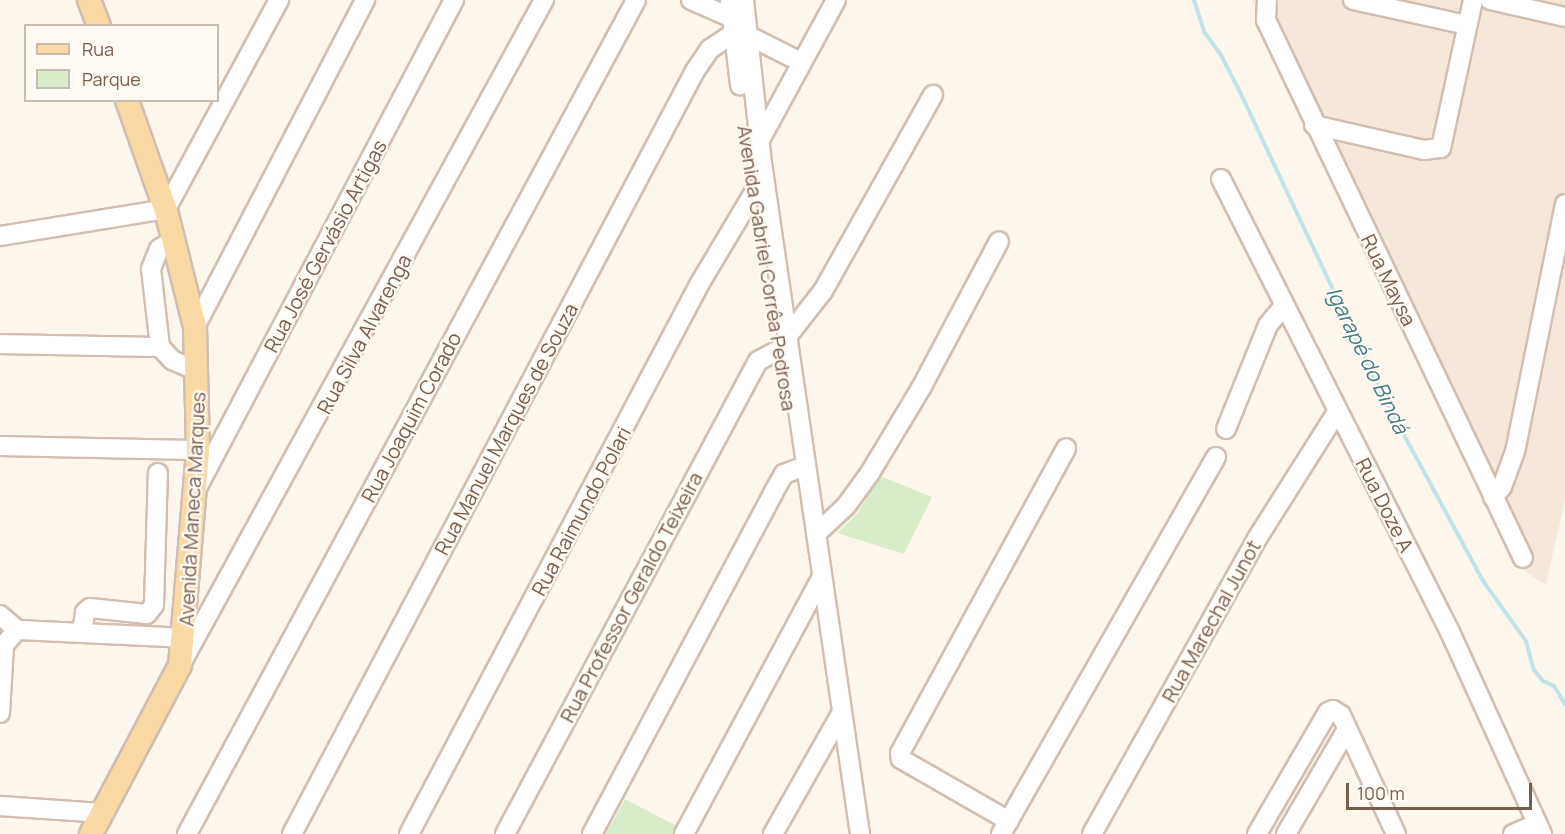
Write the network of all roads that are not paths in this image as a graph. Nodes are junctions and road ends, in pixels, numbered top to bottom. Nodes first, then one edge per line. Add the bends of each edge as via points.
1 (89, 0) edge
2 (279, 0) edge
3 (364, 0) edge
4 (454, 0) edge
5 (544, 0) edge
6 (636, 0) edge
7 (691, 0) edge
8 (744, 0) edge
9 (836, 0) edge
10 (1267, 0) edge
11 (1353, 0) edge
12 (1473, 0) edge
13 (1490, 0) edge
14 (1565, 17) edge
15 (734, 21) edge
16 (98, 24) edge
17 (1467, 25) junction
18 (801, 62) junction
19 (933, 96) dead end
20 (128, 102) edge
21 (1314, 125) junction
22 (760, 140) junction
23 (1221, 179) dead end
24 (756, 189) junction
25 (1565, 204) edge
26 (166, 209) junction
27 (0, 236) edge
28 (175, 239) junction
29 (999, 241) dead end
30 (1283, 307) junction
31 (195, 327) junction
32 (783, 343) junction
33 (0, 344) edge
34 (160, 347) junction
35 (198, 371) junction
36 (1337, 412) junction
37 (1226, 429) dead end
38 (0, 446) edge
39 (1066, 448) dead end
40 (198, 450) junction
41 (1216, 457) dead end
42 (791, 472) junction
43 (158, 473) dead end
44 (195, 492) junction
45 (1493, 497) junction
46 (816, 534) junction
47 (1523, 558) dead end
48 (821, 579) junction
49 (0, 615) edge
50 (17, 630) junction
51 (82, 632) junction
52 (185, 638) junction
53 (180, 665) junction
54 (842, 712) junction
55 (0, 713) edge
56 (1344, 722) junction
57 (0, 806) edge
58 (103, 813) junction
59 (1005, 828) edge
60 (1539, 829) edge
61 (91, 834) edge
62 (187, 834) edge
63 (292, 834) edge
64 (409, 834) edge
65 (505, 834) edge
66 (592, 834) edge
67 (684, 834) edge
68 (773, 834) edge
69 (860, 834) edge
70 (1092, 834) edge
71 (1257, 834) edge
72 (1286, 834) edge
73 (1396, 834) edge
74 (1513, 834) edge

1 - 16 main road
2 - 26 street
3 - 31 street
4 - 44 street, Rua José Gervásio Artigas
5 - 53 street, Rua Silva Alvarenga
6 - 62 street, Rua Joaquim Corado
7 - 15 street
8 - 15 street, Avenida Gabriel Corrêa Pedrosa
9 - 18 street
10 - 21 street, Rua Maysa via 1266,20
11 - 17 street
12 - 17 street
13 - 14 street
15 - 18 street
15 - 22 street, Avenida Gabriel Corrêa Pedrosa
15 - 24 street, Avenida Gabriel Corrêa Pedrosa
15 - 63 street, Rua Manuel Marques de Souza via 695,71
17 - 21 street via 1445,139 1433,151
18 - 22 street
19 - 32 street via 823,291
20 - 26 main road, Avenida Maneca Marques
21 - 45 street, Rua Maysa
22 - 32 street, Avenida Gabriel Corrêa Pedrosa
23 - 30 street, Rua Doze A
24 - 32 street, Avenida Gabriel Corrêa Pedrosa
24 - 64 street, Rua Raimundo Polari via 703,278
25 - 45 street via 1515,452 1502,487
26 - 27 street
26 - 28 main road, Avenida Maneca Marques
28 - 31 main road, Avenida Maneca Marques
28 - 34 street via 159,249 151,269
29 - 46 street via 921,388 870,473 846,506
30 - 36 street, Rua Doze A
30 - 37 street via 1268,325
31 - 35 main road, Avenida Maneca Marques
32 - 42 street, Avenida Gabriel Corrêa Pedrosa
32 - 46 street, Avenida Gabriel Corrêa Pedrosa
32 - 65 street, Rua Professor Geraldo Teixeira via 758,361
33 - 34 street
34 - 35 street via 172,360
35 - 40 main road, Avenida Maneca Marques
36 - 60 street, Rua Doze A via 1450,632
36 - 70 street, Rua Marechal Junot via 1258,537
38 - 40 street
39 - 59 street via 901,748 901,759
40 - 44 main road, Avenida Maneca Marques
41 - 59 street
42 - 46 street, Avenida Gabriel Corrêa Pedrosa
42 - 66 street
43 - 51 street via 154,605 147,614 90,608 85,612
44 - 52 main road, Avenida Maneca Marques
45 - 47 street, Rua Maysa
46 - 48 street, Avenida Gabriel Corrêa Pedrosa
48 - 54 street, Avenida Gabriel Corrêa Pedrosa
48 - 67 street
49 - 50 street
50 - 51 street
50 - 55 street via 4,645
51 - 52 street
52 - 53 main road, Avenida Maneca Marques
53 - 58 main road, Avenida Maneca Marques
54 - 68 street
54 - 69 street, Avenida Gabriel Corrêa Pedrosa
56 - 71 street via 1333,710 1328,712
56 - 72 street
56 - 73 street
57 - 58 street
58 - 61 main road, Avenida Maneca Marques
60 - 74 street

